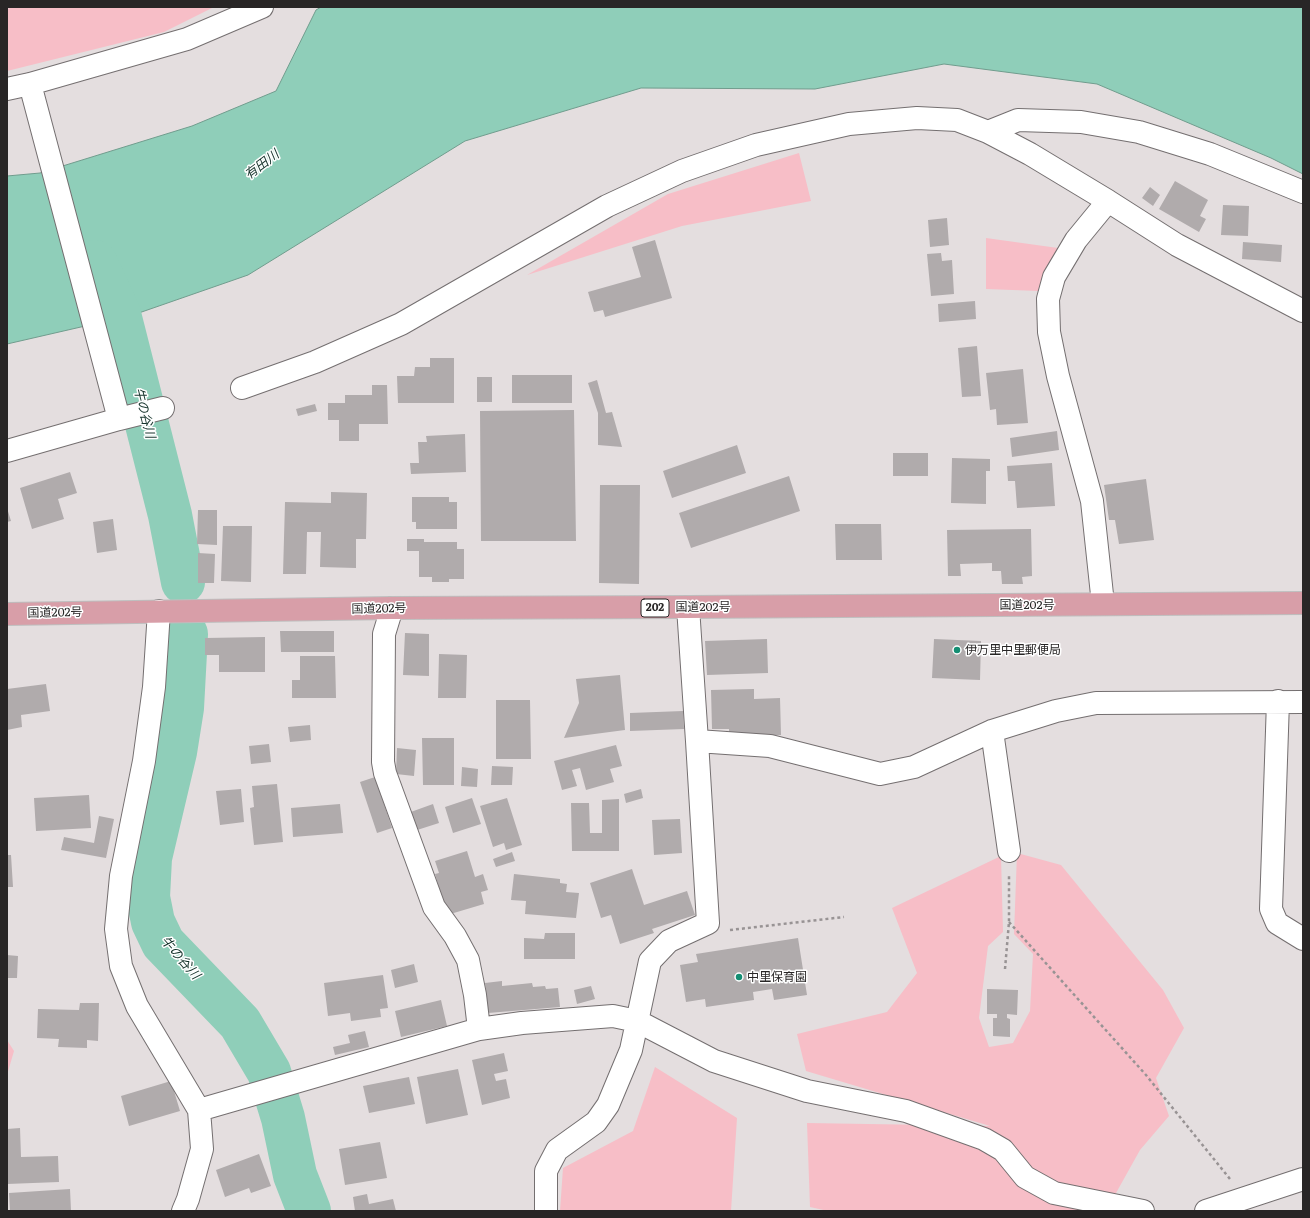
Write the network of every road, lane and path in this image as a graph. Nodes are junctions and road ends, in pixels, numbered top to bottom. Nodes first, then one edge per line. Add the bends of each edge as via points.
1 (262, 7) edge
2 (30, 84) junction
3 (7, 89) edge
4 (988, 132) junction
5 (1303, 192) edge
6 (1108, 201) junction
7 (1303, 311) edge
8 (242, 388) dead end
9 (163, 408) dead end
10 (119, 419) junction
11 (7, 451) edge
12 (1303, 603) edge
13 (1103, 604) junction
14 (392, 608) junction
15 (688, 608) junction
16 (160, 611) junction
17 (7, 614) edge
18 (1278, 701) junction
19 (1303, 702) edge
20 (992, 731) junction
21 (697, 741) junction
22 (1009, 851) joint
23 (844, 917) dead end
24 (1009, 922) junction
25 (708, 923) junction
26 (1303, 939) edge
27 (1005, 969) dead end
28 (637, 1021) junction
29 (479, 1029) junction
30 (199, 1110) junction
31 (1303, 1179) edge
32 (1245, 1198) junction
33 (183, 1211) edge
34 (546, 1211) edge
35 (1143, 1211) edge
36 (1206, 1211) edge

1 - 2 street via 187,39
2 - 3 street
2 - 10 street
4 - 5 street via 1018,120 1081,122 1139,132 1210,154
4 - 6 street
4 - 8 street via 957,120 917,118 849,124 756,145 682,171 607,206 401,324 315,362
6 - 7 street via 1177,245
6 - 13 street via 1076,240 1054,277 1048,299 1049,332 1058,376 1092,501
9 - 10 street
10 - 11 street
12 - 13 highway, 国道202号 / 202
13 - 15 highway, 国道202号 / 202
14 - 15 highway, 国道202号 / 202
14 - 16 highway, 国道202号 / 202
14 - 29 street via 384,634 385,773 434,907 455,936 468,960
15 - 21 street
16 - 17 highway, 国道202号 / 202
16 - 30 street via 154,687 144,762 121,876 116,929 122,966 137,1006
18 - 19 street
18 - 20 street via 1096,703 1056,710
18 - 26 street via 1271,909 1277,923
20 - 21 street via 914,767 880,774 770,746
20 - 22 street
21 - 25 street
22 - 24 path
23 - 25 path via 719,931
24 - 27 path
24 - 32 path via 1146,1075
25 - 28 street via 669,941 650,961
28 - 29 street via 613,1016
28 - 34 street via 631,1050 608,1105 596,1122 557,1150 546,1171
28 - 35 street via 714,1061 808,1091 906,1111 984,1139 1003,1150 1025,1177 1054,1193
29 - 30 street
30 - 33 street via 202,1149
31 - 32 street
32 - 36 street

